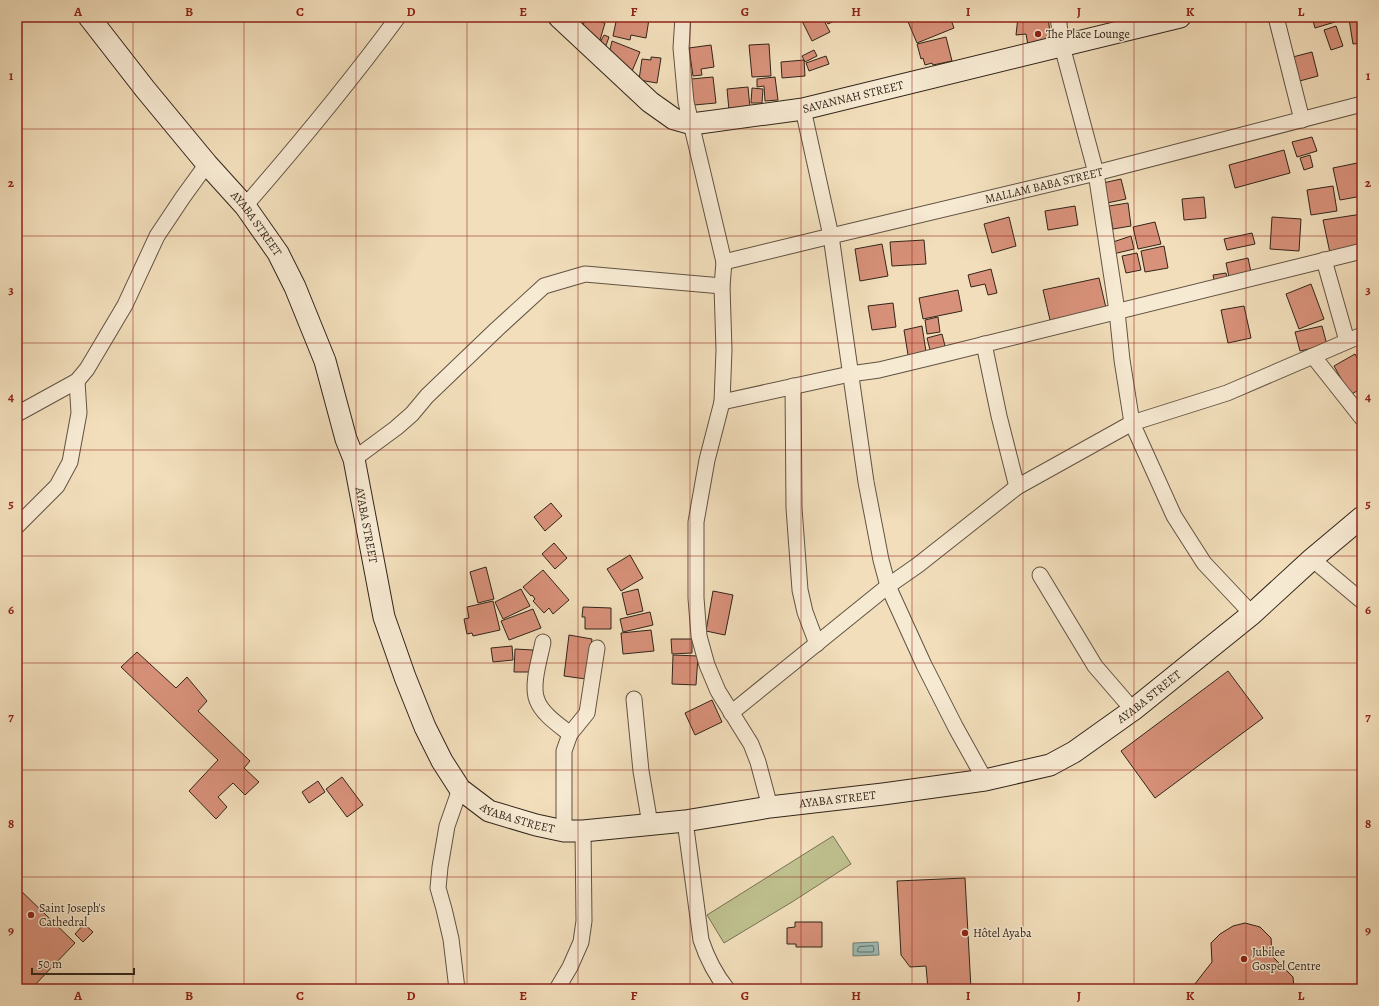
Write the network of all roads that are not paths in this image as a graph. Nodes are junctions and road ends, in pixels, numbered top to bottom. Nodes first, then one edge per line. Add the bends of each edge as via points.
1 (89, 17) edge
2 (398, 17) edge
3 (559, 17) edge
4 (683, 17) edge
5 (1058, 17) edge
6 (1180, 17) edge
7 (1276, 17) edge
8 (1132, 23) edge
9 (1062, 46) junction
10 (1362, 104) edge
11 (803, 108) junction
12 (1302, 120) junction
13 (692, 124) junction
14 (207, 164) junction
15 (1096, 173) junction
16 (245, 206) junction
17 (831, 236) junction
18 (1362, 251) edge
19 (1324, 260) junction
20 (724, 262) junction
21 (722, 286) junction
22 (1117, 311) junction
23 (1362, 335) edge
24 (1347, 341) junction
25 (984, 344) junction
26 (1313, 356) junction
27 (850, 374) junction
28 (77, 381) junction
29 (793, 386) junction
30 (722, 402) junction
31 (17, 414) edge
32 (1362, 418) edge
33 (1132, 423) junction
34 (354, 459) junction
35 (1017, 487) junction
36 (1362, 517) edge
37 (17, 526) edge
38 (1312, 559) junction
39 (1040, 575) dead end
40 (888, 586) junction
41 (1362, 601) edge
42 (1252, 614) junction
43 (543, 642) dead end
44 (817, 644) junction
45 (597, 648) dead end
46 (634, 698) dead end
47 (1133, 710) junction
48 (731, 713) junction
49 (570, 734) junction
50 (985, 780) junction
51 (460, 789) junction
52 (770, 807) junction
53 (686, 821) junction
54 (650, 824) junction
55 (574, 831) junction
56 (457, 989) edge
57 (557, 989) edge
58 (727, 989) edge

1 - 14 main road, AYABA STREET
2 - 16 street via 354,76
3 - 13 main road, SAVANNAH STREET via 650,102 674,119
4 - 13 street via 681,48 686,102
5 - 9 street
6 - 8 main road, SAVANNAH STREET
7 - 12 street
8 - 9 main road, SAVANNAH STREET
9 - 11 main road, SAVANNAH STREET
9 - 15 street
10 - 12 street, MALLAM BABA STREET
11 - 13 main road, SAVANNAH STREET
11 - 17 street
12 - 15 street, MALLAM BABA STREET
13 - 20 street
14 - 16 main road, AYABA STREET
14 - 28 street via 157,236 124,305 87,369
15 - 17 street, MALLAM BABA STREET
15 - 22 street
16 - 34 main road, AYABA STREET via 278,253 295,287 326,361 346,439
17 - 20 street, MALLAM BABA STREET
17 - 27 street
18 - 19 street
19 - 22 street
19 - 24 street
20 - 21 street
21 - 30 street
21 - 34 street via 585,274 544,286 448,375 407,418
22 - 25 street
22 - 33 street
23 - 24 street
24 - 26 street
25 - 27 street via 880,370
25 - 35 street
26 - 32 street
26 - 33 street via 1227,393
27 - 29 street
27 - 40 street via 872,521
28 - 31 street
28 - 37 street via 79,413 70,462 57,486
29 - 30 street
29 - 44 street via 794,508 800,590
30 - 48 street via 707,460 696,522 696,598 700,636 707,665
33 - 35 street
33 - 42 street via 1174,516 1204,563
34 - 51 main road, AYABA STREET via 384,617 425,727
35 - 40 street
36 - 38 main road, AYABA STREET
38 - 41 street
38 - 42 main road, AYABA STREET
39 - 47 street via 1095,666
40 - 44 street
40 - 50 street via 924,665
42 - 47 main road, AYABA STREET
43 - 49 street via 534,688 537,701 545,712
44 - 48 street
45 - 49 street via 587,713
46 - 54 street via 641,771
47 - 50 main road, AYABA STREET via 1074,752 1050,765
48 - 52 street via 751,744
49 - 55 street via 564,751
50 - 52 main road, AYABA STREET
51 - 55 main road, AYABA STREET via 489,811 536,825
51 - 56 street via 447,826 438,888 451,939
52 - 53 main road, AYABA STREET
53 - 54 main road, AYABA STREET
53 - 58 street via 701,940 717,976
54 - 55 main road, AYABA STREET
55 - 57 street via 584,921 578,948

